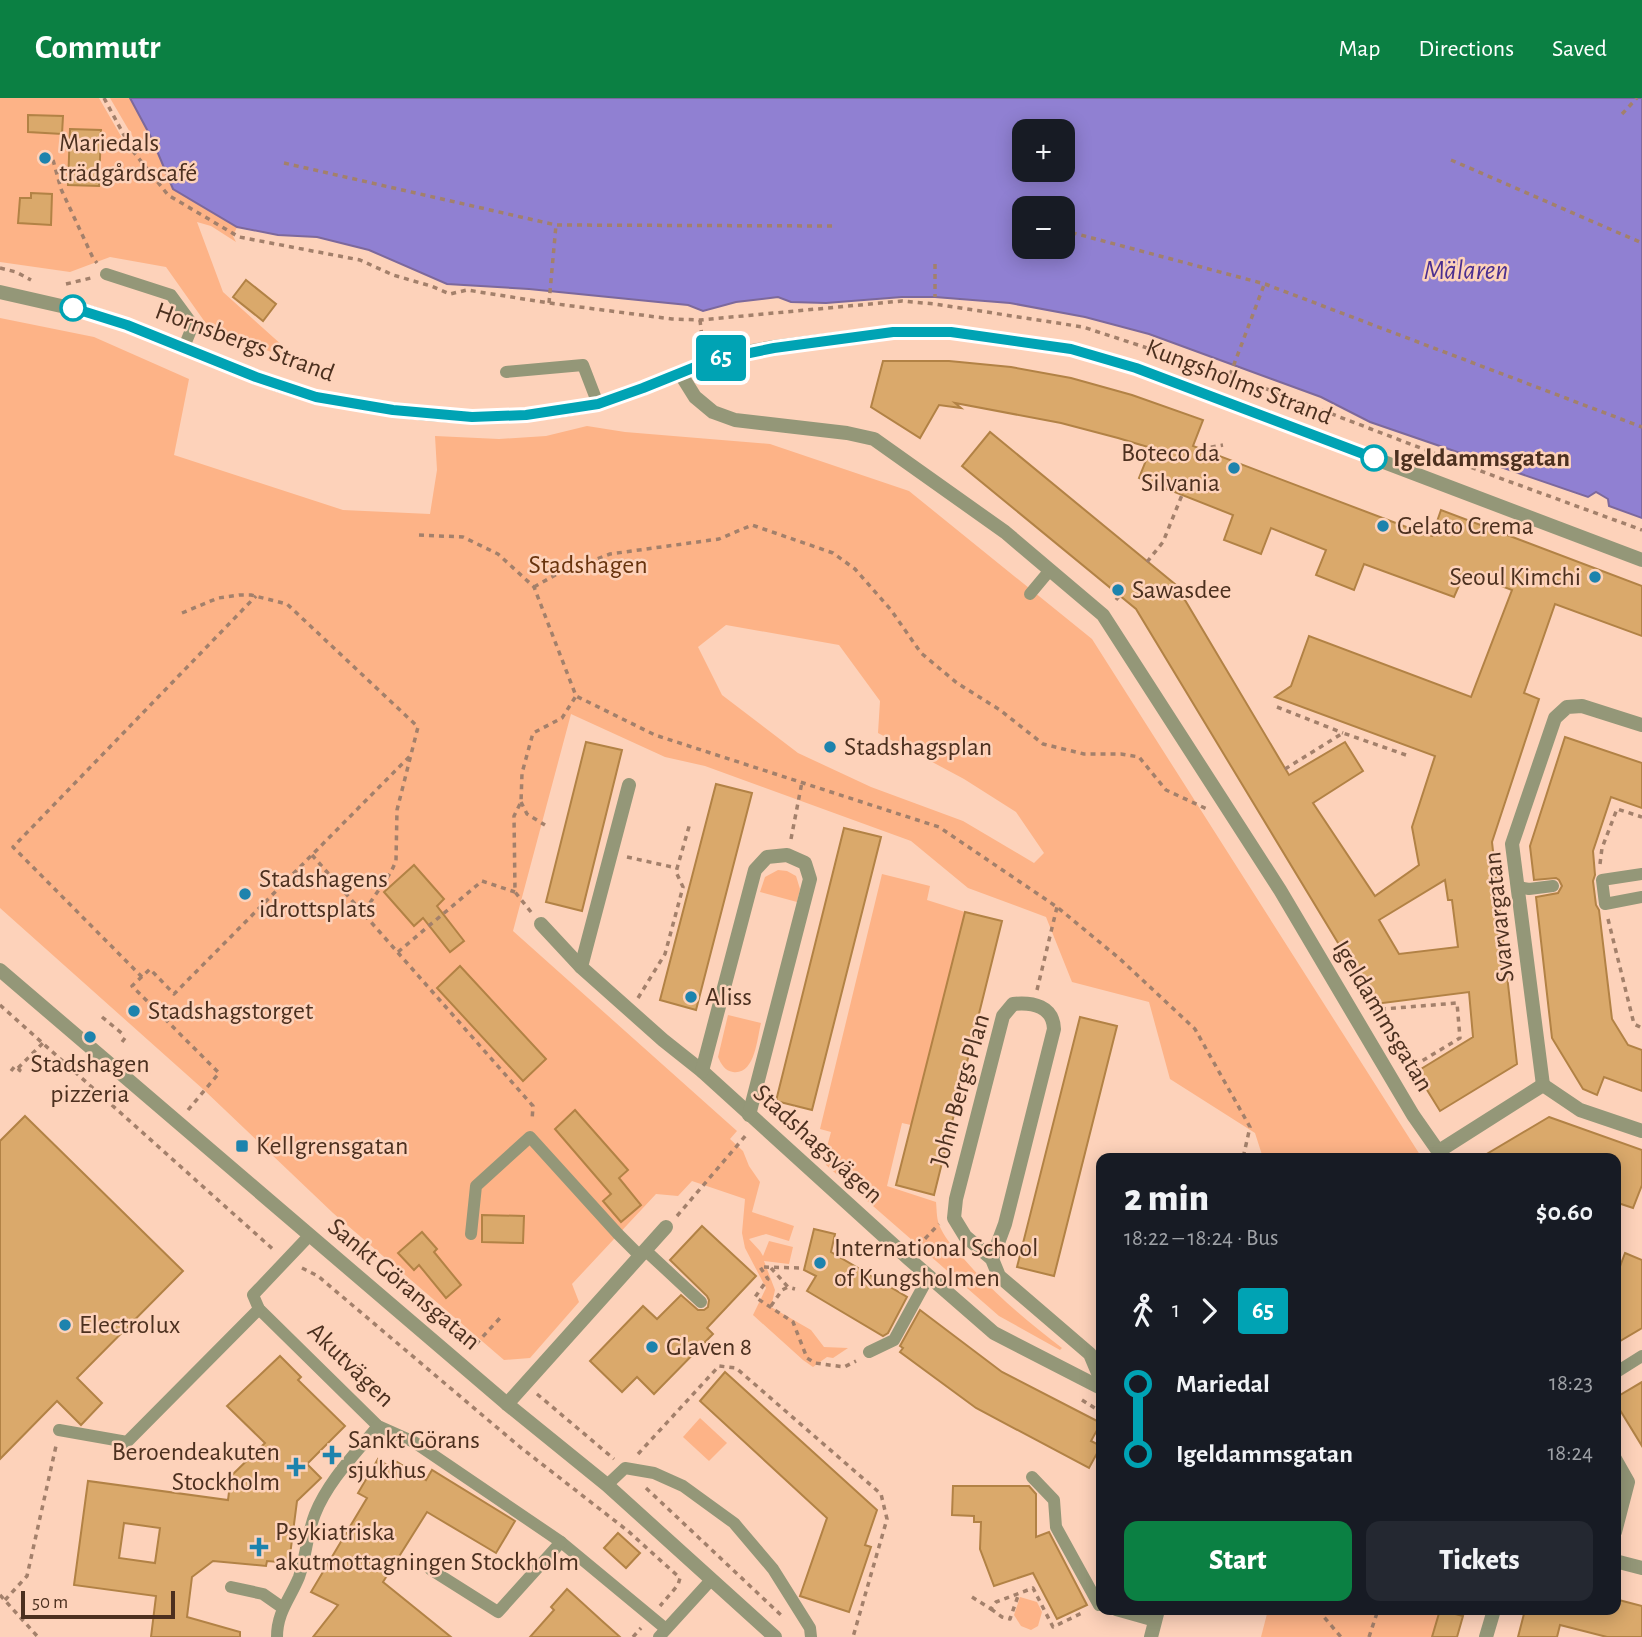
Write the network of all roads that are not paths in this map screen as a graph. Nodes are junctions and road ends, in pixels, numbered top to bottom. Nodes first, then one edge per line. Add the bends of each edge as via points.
1 (106, 274) road end
2 (0, 292) edge
3 (184, 348) junction
4 (506, 372) dead end
5 (680, 373) junction
6 (598, 404) junction
7 (1642, 560) edge
8 (1050, 570) junction
9 (1030, 594) dead end
10 (1642, 726) edge
11 (629, 785) dead end
12 (1642, 874) edge
13 (1553, 886) dead end
14 (1518, 887) junction
15 (1642, 897) edge
16 (541, 924) road end
17 (581, 967) junction
18 (0, 970) edge
19 (702, 1071) junction
20 (1543, 1085) junction
21 (749, 1115) junction
22 (1642, 1131) edge
23 (1440, 1153) edge
24 (1444, 1153) edge
25 (666, 1227) dead end
26 (471, 1234) dead end
27 (309, 1236) junction
28 (643, 1253) junction
29 (992, 1259) junction
30 (929, 1276) junction
31 (701, 1302) dead end
32 (260, 1309) junction
33 (870, 1352) road end
34 (1642, 1356) edge
35 (1096, 1368) edge
36 (1621, 1369) edge
37 (1096, 1385) edge
38 (507, 1404) junction
39 (378, 1426) junction
40 (59, 1430) road end
41 (1621, 1470) edge
42 (1032, 1477) dead end
43 (607, 1485) junction
44 (1621, 1509) edge
45 (561, 1542) junction
46 (1621, 1563) edge
47 (1642, 1568) edge
48 (430, 1569) dead end
49 (711, 1580) junction
50 (231, 1587) dead end
51 (1096, 1598) edge
52 (283, 1608) junction
53 (1157, 1615) edge
54 (1493, 1615) edge
55 (662, 1633) edge
56 (277, 1637) edge
57 (775, 1637) edge
58 (811, 1637) edge
59 (1151, 1637) edge
60 (1486, 1637) edge

1 - 3 lane via 171,295 193,325
2 - 3 street, Hornsbergs Strand via 92,313
3 - 6 street, Hornsbergs Strand via 316,397 393,410 472,417 526,415
4 - 6 lane via 583,365
5 - 6 street, Hornsbergs Strand
5 - 7 street, Kungsholms Strand via 725,356 893,332 951,332 1071,349 1136,368
5 - 8 street, Igeldammsgatan via 695,397 713,412 735,420 874,439 1005,532
8 - 9 lane
8 - 23 street, Igeldammsgatan via 1103,615 1280,890
10 - 14 street, Svarvargatan via 1582,706 1567,707 1555,718 1512,844
11 - 17 street
12 - 15 lane via 1602,880 1605,904
13 - 14 lane
14 - 20 street, Svarvargatan
16 - 17 street, Stadshagsvägen
17 - 19 street, Stadshagsvägen
18 - 27 street, Sankt Göransgatan
19 - 21 street, Stadshagsvägen
19 - 21 street via 755,870 767,857 788,855 805,863 810,879
20 - 22 street via 1580,1110
20 - 24 street
21 - 30 street, Stadshagsvägen
25 - 28 street
26 - 28 lane via 476,1186 530,1137 618,1234
27 - 32 lane, Akutvägen via 253,1295
27 - 38 street, Sankt Göransgatan
28 - 31 lane
28 - 38 street
29 - 29 street, John Bergs Plan via 1054,1029 1044,1008 1033,1004 1013,1004 1003,1016 956,1199 954,1218 965,1236
29 - 35 street, John Bergs Plan via 999,1276 1090,1354
30 - 33 lane via 894,1340
30 - 37 street, Stadshagsvägen via 994,1332
32 - 39 lane, Akutvägen
32 - 40 lane via 127,1442
34 - 36 lane
38 - 43 street, Sankt Göransgatan
39 - 45 lane, Akutvägen via 414,1442
39 - 52 lane via 327,1491
41 - 44 street via 1628,1482
42 - 51 lane via 1054,1500 1056,1527
43 - 49 street, Sankt Göransgatan
43 - 58 lane via 625,1468 654,1473 683,1486 734,1523 773,1569 810,1628
45 - 48 lane via 498,1612
45 - 55 lane, Akutvägen via 651,1616
46 - 47 street
49 - 55 lane
49 - 57 street, Sankt Göransgatan
50 - 52 lane via 263,1594
52 - 56 lane
53 - 59 street
54 - 60 street

